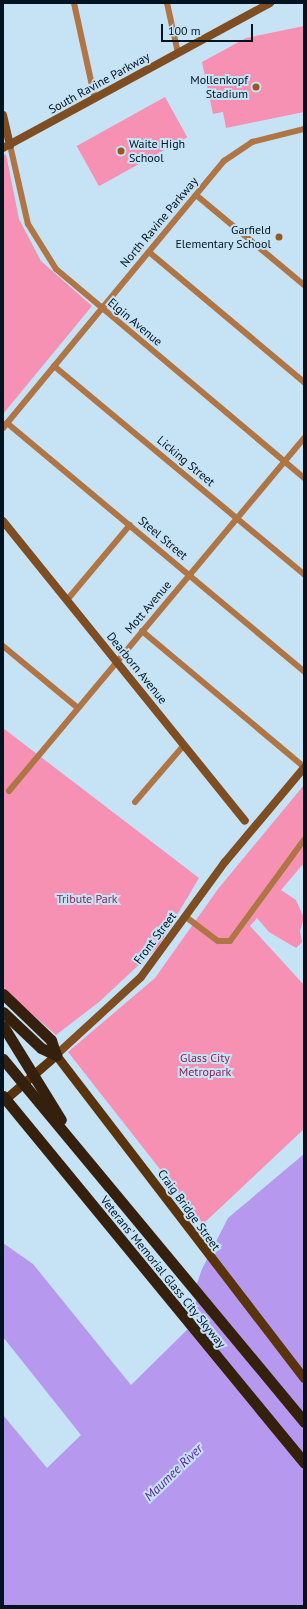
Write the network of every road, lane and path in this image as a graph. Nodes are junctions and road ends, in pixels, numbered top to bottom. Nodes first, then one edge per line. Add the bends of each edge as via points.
1 (74, 3) edge
2 (167, 3) edge
3 (265, 4) edge
4 (178, 53) junction
5 (95, 99) junction
6 (3, 114) edge
7 (304, 129) edge
8 (6, 147) edge
9 (196, 195) junction
10 (149, 252) junction
11 (304, 285) edge
12 (101, 308) junction
13 (54, 366) junction
14 (304, 382) edge
15 (5, 425) edge
16 (304, 438) edge
17 (284, 462) junction
18 (304, 478) edge
19 (237, 518) junction
20 (3, 521) edge
21 (130, 525) junction
22 (304, 574) edge
23 (189, 575) junction
24 (67, 600) junction
25 (142, 631) junction
26 (3, 646) edge
27 (117, 662) junction
28 (304, 671) edge
29 (78, 708) junction
30 (184, 745) junction
31 (304, 767) edge
32 (9, 791) dead end
33 (135, 802) dead end
34 (245, 822) joint
35 (252, 831) junction
36 (304, 840) edge
37 (186, 917) junction
38 (3, 994) edge
39 (3, 1012) edge
40 (3, 1026) edge
41 (56, 1055) junction
42 (3, 1059) edge
43 (3, 1096) edge
44 (3, 1101) edge
45 (66, 1134) junction
46 (304, 1378) edge
47 (304, 1422) edge
48 (304, 1463) edge

1 - 5 street
2 - 4 street
3 - 4 street, South Ravine Parkway
4 - 5 street, South Ravine Parkway
5 - 8 street, South Ravine Parkway
6 - 8 street
7 - 9 street, North Ravine Parkway via 252,142 238,150
8 - 12 street, Elgin Avenue via 22,206 39,247 56,269
9 - 10 street, North Ravine Parkway
9 - 11 street
10 - 12 street, North Ravine Parkway
10 - 14 street
12 - 13 street, North Ravine Parkway
12 - 17 street, Elgin Avenue
13 - 15 street, North Ravine Parkway
13 - 19 street, Licking Street
15 - 21 street, Steel Street
16 - 17 street, Mott Avenue
17 - 18 street, Elgin Avenue
17 - 19 street, Mott Avenue
19 - 22 street, Licking Street
19 - 23 street, Mott Avenue
20 - 24 street, Dearborn Avenue
21 - 23 street, Steel Street
21 - 24 street
23 - 25 street, Mott Avenue
23 - 28 street, Steel Street
24 - 27 street, Dearborn Avenue
25 - 27 street, Mott Avenue
25 - 31 street
26 - 29 street
27 - 29 street, Mott Avenue
27 - 30 street, Dearborn Avenue
29 - 32 street, Mott Avenue
30 - 33 street
30 - 34 street, Dearborn Avenue
31 - 35 street, Front Street
34 - 35 street, Dearborn Avenue
35 - 37 street, Front Street
36 - 37 street via 230,941 218,941
37 - 41 street, Front Street via 141,977
38 - 41 highway via 51,1040
39 - 41 highway via 41,1048
40 - 45 highway via 58,1113
41 - 44 main road, Front Street
41 - 46 main road, Craig Bridge Street
42 - 45 highway, Veterans' Memorial Glass City Skyway
43 - 48 highway, Veterans' Memorial Glass City Skyway
45 - 47 highway, Veterans' Memorial Glass City Skyway

